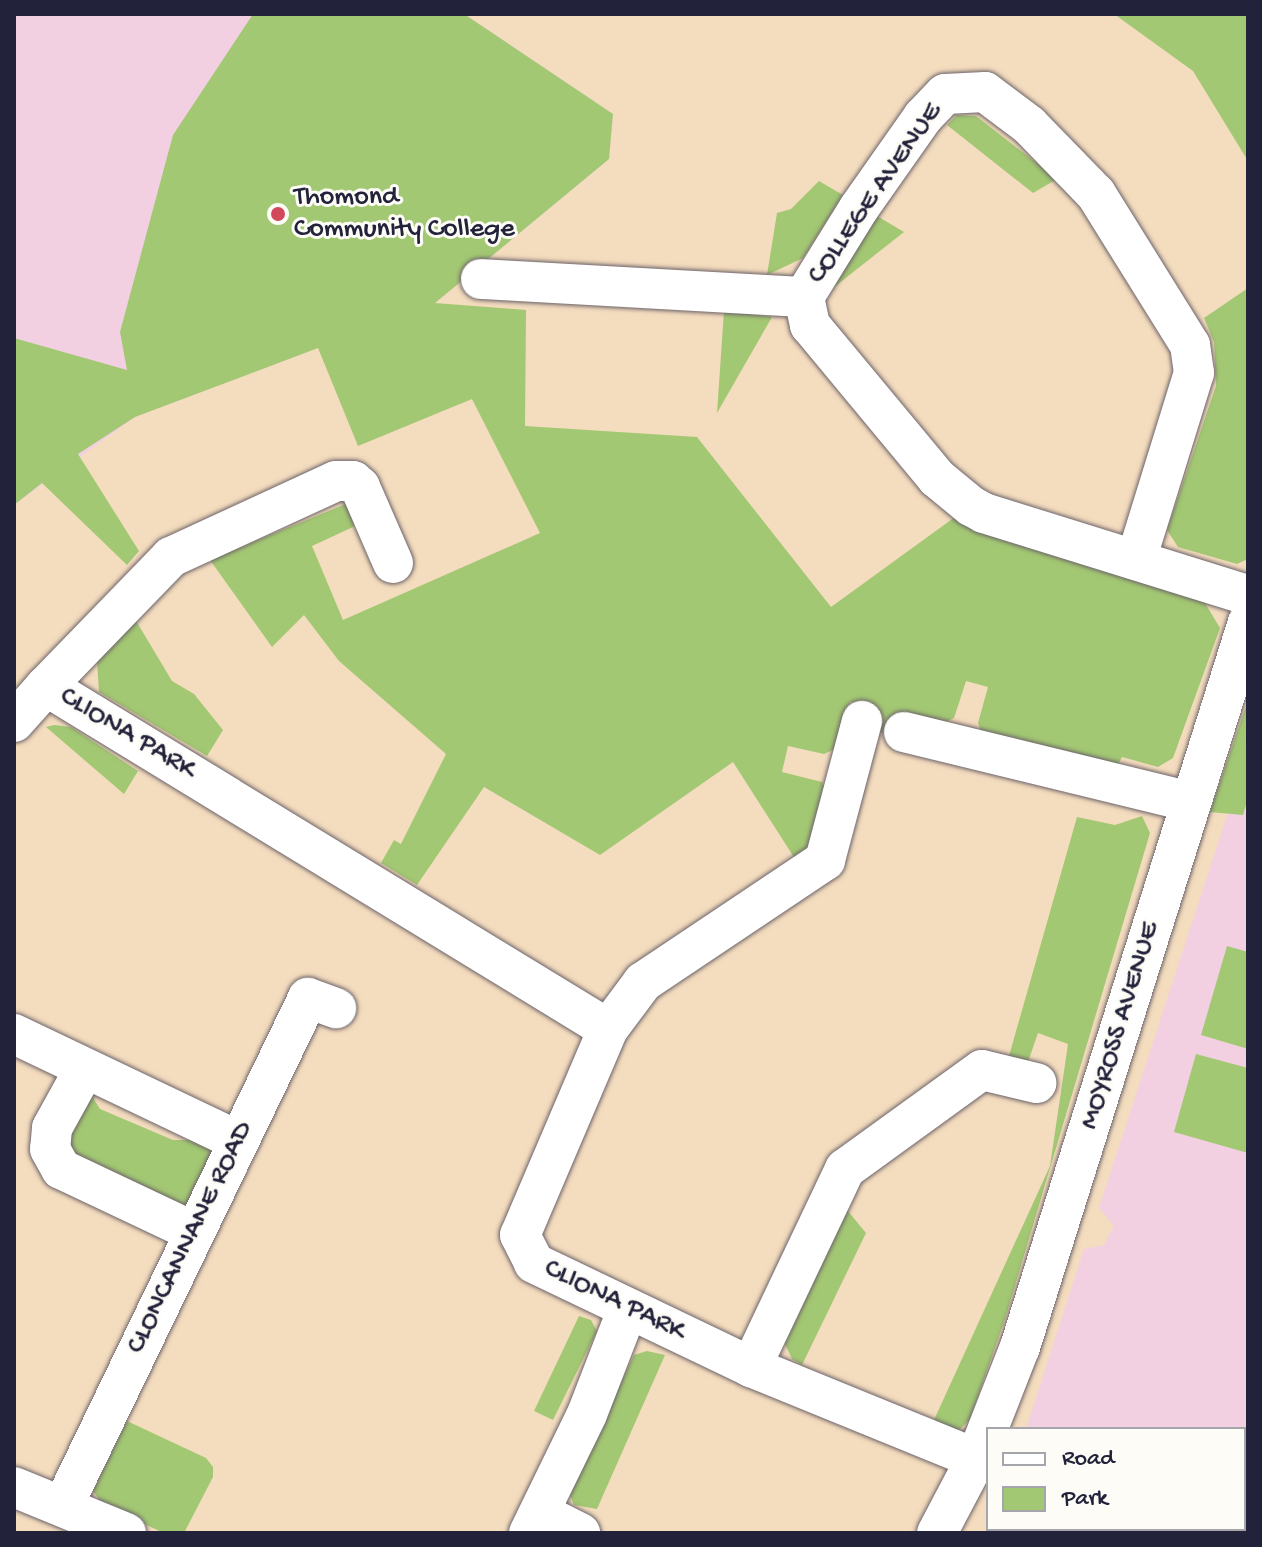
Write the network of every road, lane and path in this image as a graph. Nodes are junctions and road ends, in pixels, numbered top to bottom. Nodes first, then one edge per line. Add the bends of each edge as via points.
1 (481, 279) dead end
2 (804, 297) junction
3 (1136, 560) junction
4 (393, 563) dead end
5 (1248, 595) edge
6 (1248, 622) edge
7 (46, 686) junction
8 (862, 721) dead end
9 (14, 722) edge
10 (904, 732) dead end
11 (1191, 802) junction
12 (336, 1008) dead end
13 (608, 1029) junction
14 (14, 1034) edge
15 (84, 1070) junction
16 (1036, 1083) dead end
17 (238, 1141) junction
18 (192, 1231) junction
19 (627, 1311) junction
20 (751, 1367) junction
21 (989, 1427) edge
22 (986, 1434) edge
23 (976, 1459) junction
24 (14, 1487) edge
25 (63, 1506) junction
26 (535, 1523) edge
27 (126, 1533) edge
28 (580, 1533) edge
29 (937, 1533) edge

1 - 2 street
2 - 3 street, COLLEGE AVENUE via 810,325 950,491 984,513
2 - 3 street, COLLEGE AVENUE via 868,195 945,94 985,92 1029,125 1096,194 1190,345 1194,373
3 - 5 street, COLLEGE AVENUE
4 - 7 street, CLIONA PARK via 360,487 353,481 336,481 171,557
6 - 11 street, MOYROSS AVENUE
7 - 9 street
7 - 13 street, CLIONA PARK
8 - 13 street, CLIONA PARK via 825,860 643,982
10 - 11 street
11 - 21 street, MOYROSS AVENUE via 1020,1347
12 - 17 street, CLONCANNANE ROAD via 308,998
13 - 19 street, CLIONA PARK via 520,1235 534,1263
14 - 15 street
15 - 17 street
15 - 18 street via 52,1128 50,1149 61,1169
16 - 20 street via 982,1070 845,1169
17 - 18 street, CLONCANNANE ROAD
18 - 25 street, CLONCANNANE ROAD
19 - 20 street, CLIONA PARK
19 - 26 street
20 - 23 street, CLIONA PARK
22 - 23 street, MOYROSS AVENUE
23 - 29 street, MOYROSS AVENUE
24 - 25 street
25 - 27 street
26 - 28 street

